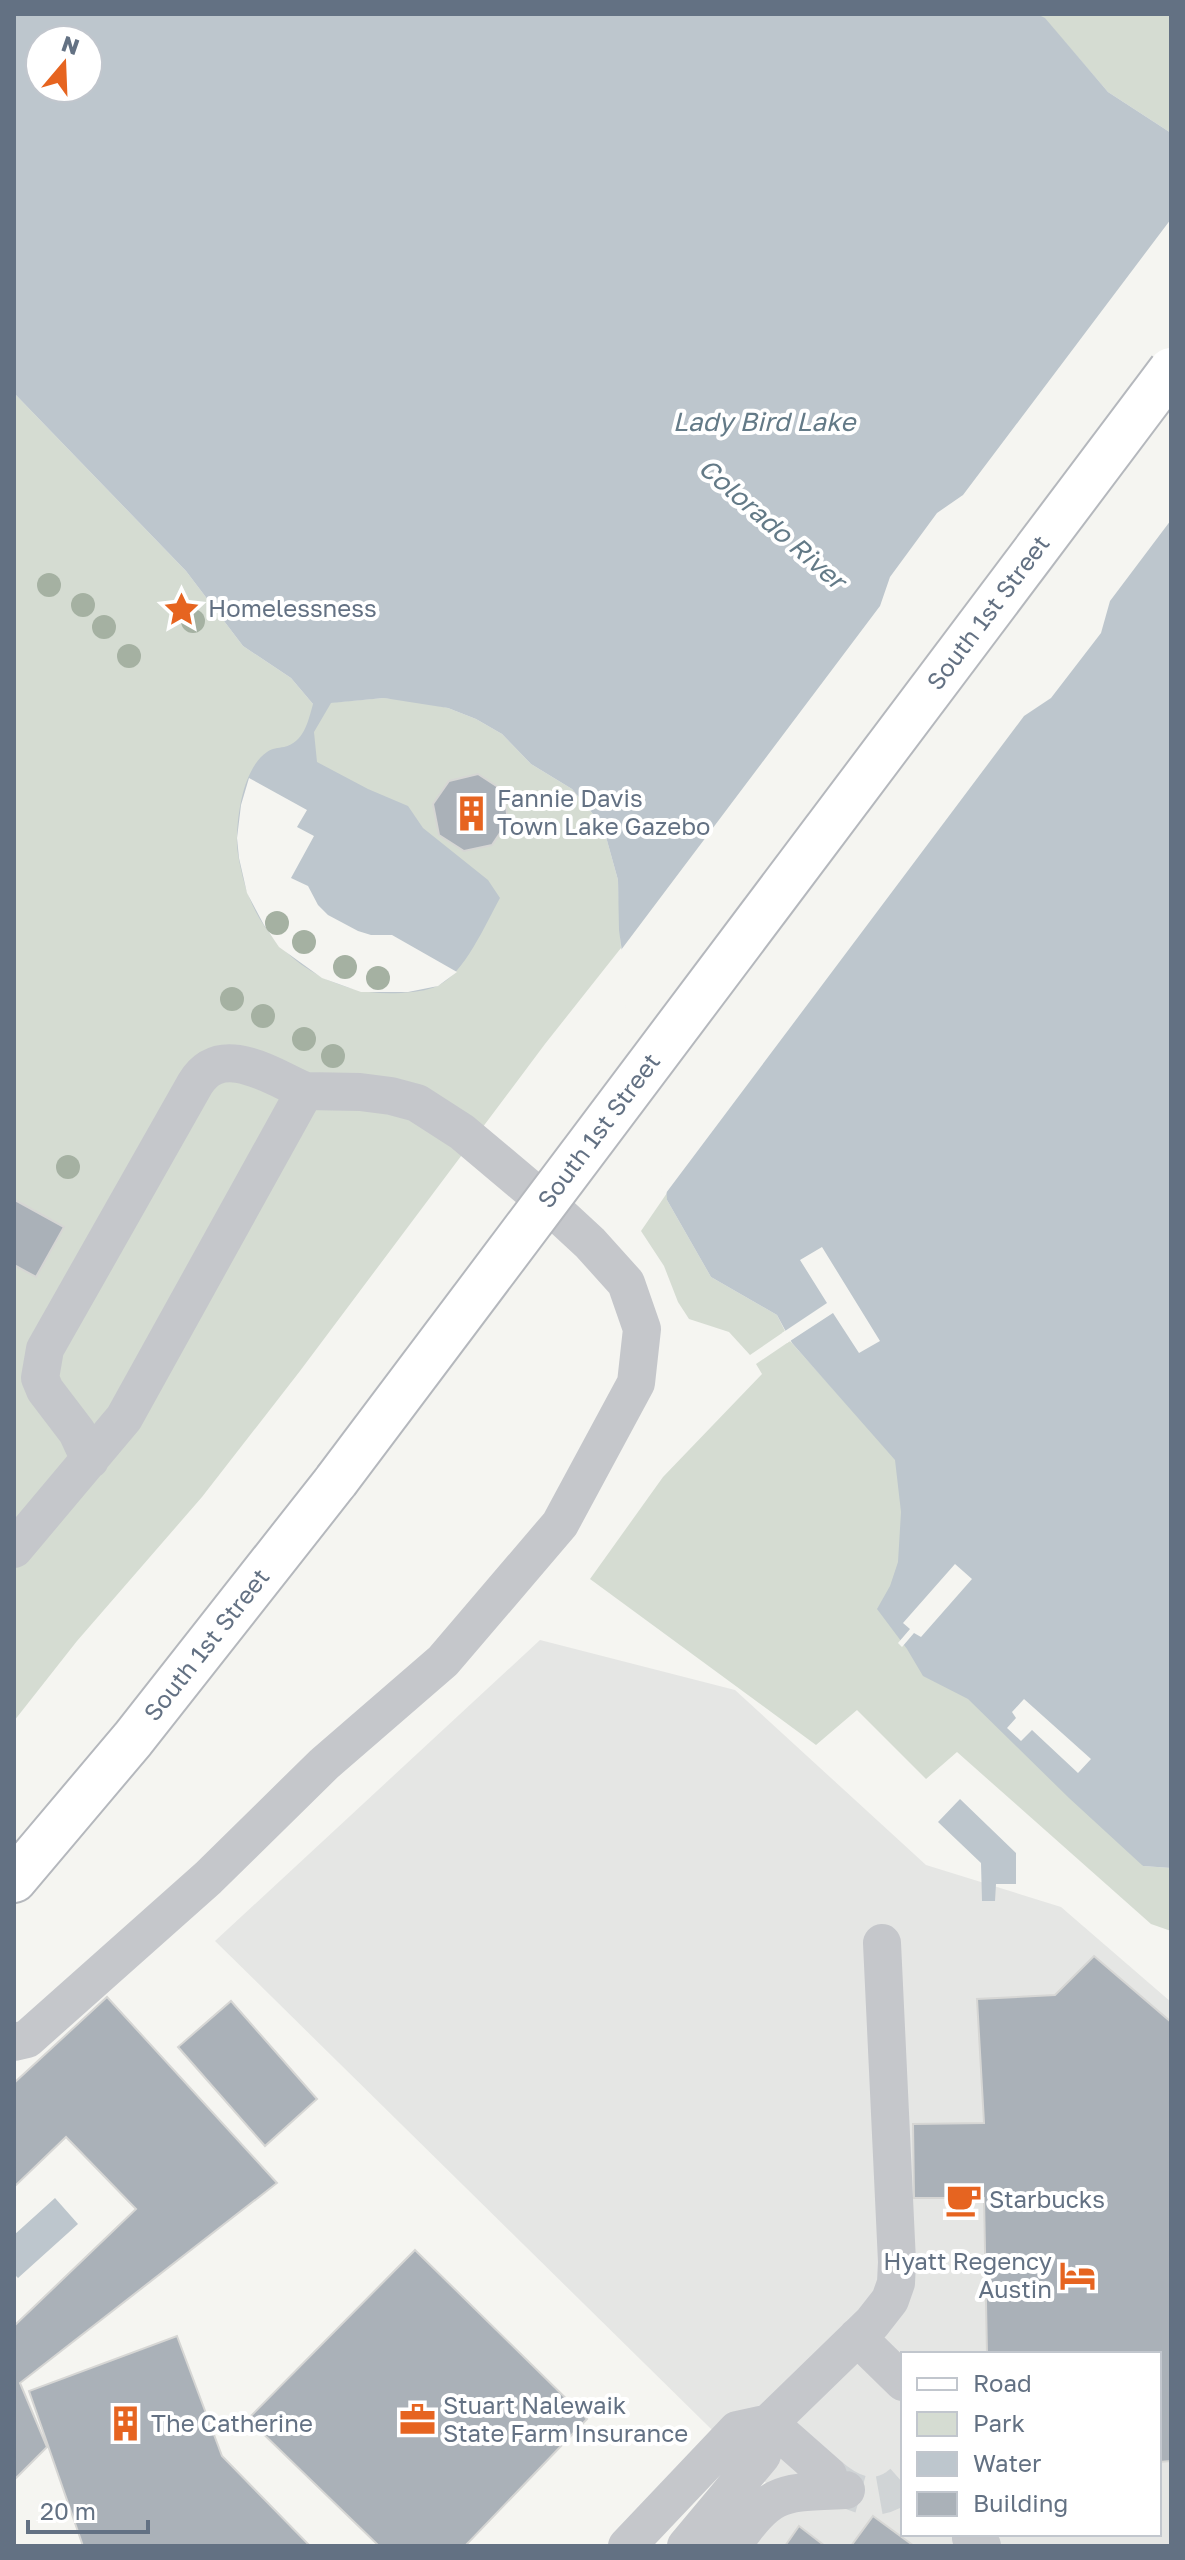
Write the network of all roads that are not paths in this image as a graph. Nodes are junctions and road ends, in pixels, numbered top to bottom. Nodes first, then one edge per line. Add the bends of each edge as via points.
1 (1171, 370) edge
2 (305, 1091) junction
3 (90, 1460) junction
4 (14, 1549) edge
5 (14, 1880) edge
6 (882, 1943) dead end
7 (14, 2042) edge
8 (857, 2337) junction
9 (901, 2380) edge
10 (769, 2423) junction
11 (627, 2546) edge
12 (686, 2546) edge
13 (732, 2546) edge

1 - 5 main road, South 1st Street, bridge via 336,1481 133,1739
2 - 3 lane via 124,1418
2 - 3 lane via 227,1062 212,1065 195,1084 45,1349 40,1378
2 - 7 lane via 360,1092 417,1103 462,1132 550,1206 626,1283 642,1329 636,1383 560,1524 443,1661 27,2039
3 - 4 lane
6 - 8 lane via 896,2283 890,2300
8 - 9 lane
8 - 10 lane
10 - 11 lane via 737,2430
10 - 12 lane via 762,2455
10 - 13 lane via 837,2482 778,2497 756,2512

